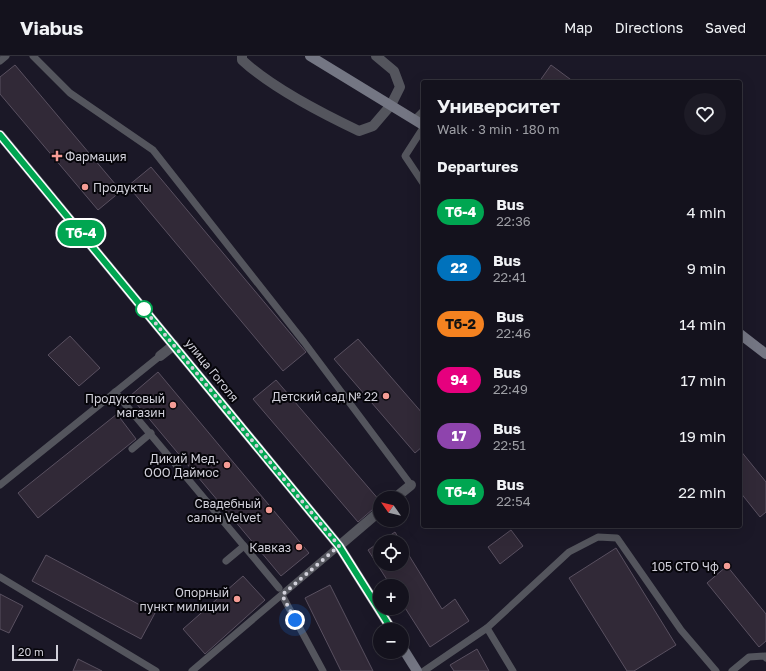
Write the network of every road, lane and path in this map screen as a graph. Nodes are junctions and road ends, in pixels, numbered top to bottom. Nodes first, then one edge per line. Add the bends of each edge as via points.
1 (6, 56) edge
2 (33, 56) edge
3 (242, 56) edge
4 (310, 56) edge
5 (376, 56) edge
6 (0, 61) edge
7 (391, 105) junction
8 (418, 122) edge
9 (421, 131) edge
10 (0, 135) edge
11 (421, 180) edge
12 (742, 336) edge
13 (174, 345) junction
14 (766, 354) edge
15 (160, 356) joint
16 (115, 392) junction
17 (151, 433) junction
18 (132, 449) dead end
19 (0, 485) edge
20 (411, 485) joint
21 (404, 491) edge
22 (373, 517) edge
23 (244, 546) junction
24 (339, 546) junction
25 (226, 561) dead end
26 (0, 577) edge
27 (280, 591) junction
28 (388, 623) edge
29 (487, 628) junction
30 (409, 658) edge
31 (766, 658) edge
32 (196, 670) edge
33 (156, 671) edge
34 (323, 671) edge
35 (417, 671) edge
36 (424, 671) edge
37 (513, 671) edge
38 (716, 671) edge
39 (732, 671) edge

1 - 6 lane
2 - 20 lane via 70,93 152,150 304,342
3 - 7 street via 242,60 256,73 359,131 373,126
4 - 7 main road
5 - 7 street via 394,71 400,87
7 - 8 main road
9 - 11 lane via 405,156
10 - 13 main road, улица Гоголя
12 - 14 main road
13 - 15 street
13 - 24 main road, улица Гоголя
15 - 16 lane
16 - 17 lane
16 - 19 lane
17 - 18 lane
17 - 23 lane
20 - 21 street
22 - 24 street
23 - 25 lane
23 - 27 lane
24 - 27 lane
24 - 28 main road, улица Гоголя
26 - 33 lane
27 - 32 lane
27 - 34 lane
29 - 36 lane
29 - 37 lane
29 - 38 lane via 569,552 598,537 617,538 681,630
30 - 35 main road
31 - 39 lane via 749,657

